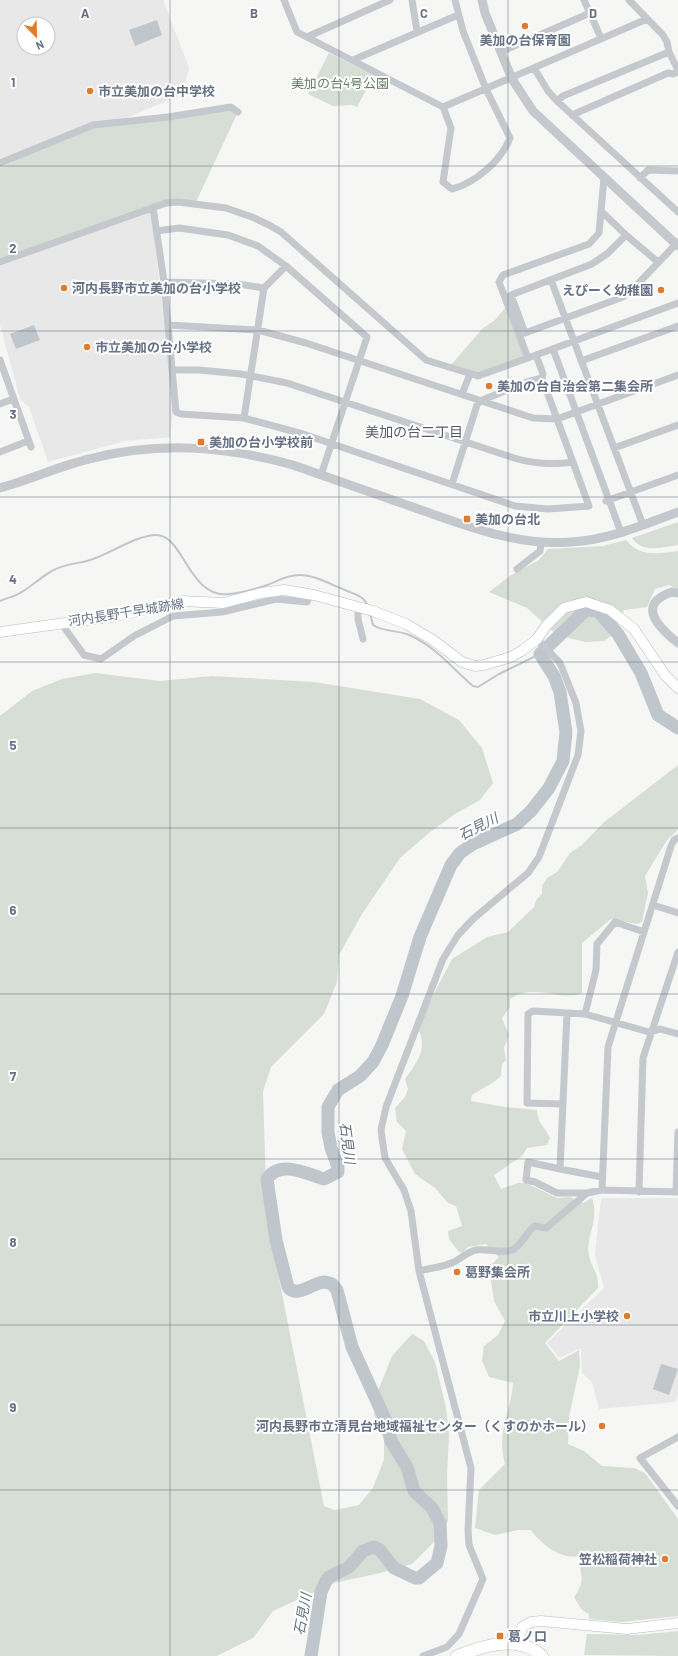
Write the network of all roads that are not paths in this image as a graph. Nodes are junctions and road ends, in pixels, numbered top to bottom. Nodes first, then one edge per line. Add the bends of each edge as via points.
1 (390, 0) edge
2 (412, 0) edge
3 (455, 0) edge
4 (482, 0) edge
5 (584, 0) edge
6 (629, 0) edge
7 (287, 1) edge
8 (590, 13) junction
9 (458, 15) junction
10 (647, 19) junction
11 (417, 32) junction
12 (307, 37) junction
13 (601, 38) junction
14 (505, 50) dead end
15 (669, 52) junction
16 (353, 60) junction
17 (534, 68) junction
18 (678, 71) edge
19 (512, 79) junction
20 (486, 89) junction
21 (557, 101) junction
22 (443, 107) junction
23 (238, 112) dead end
24 (572, 115) junction
25 (0, 163) edge
26 (678, 171) edge
27 (604, 178) junction
28 (640, 178) junction
29 (153, 207) junction
30 (601, 211) junction
31 (678, 212) edge
32 (157, 230) junction
33 (626, 234) junction
34 (677, 244) edge
35 (0, 262) edge
36 (658, 262) junction
37 (286, 266) junction
38 (551, 280) junction
39 (164, 282) junction
40 (264, 288) junction
41 (678, 303) edge
42 (566, 320) junction
43 (168, 325) junction
44 (678, 326) edge
45 (258, 330) junction
46 (574, 341) junction
47 (553, 349) junction
48 (536, 355) junction
49 (528, 358) junction
50 (361, 359) junction
51 (0, 360) edge
52 (581, 361) junction
53 (172, 370) junction
54 (470, 374) junction
55 (251, 375) junction
56 (678, 375) edge
57 (542, 378) junction
58 (462, 394) junction
59 (13, 400) junction
60 (346, 401) junction
61 (480, 401) junction
62 (0, 404) edge
63 (596, 405) junction
64 (577, 412) junction
65 (244, 418) junction
66 (557, 419) junction
67 (678, 425) edge
68 (465, 443) junction
69 (331, 444) junction
70 (614, 448) junction
71 (0, 452) edge
72 (573, 462) junction
73 (321, 475) junction
74 (678, 475) edge
75 (452, 484) junction
76 (0, 488) edge
77 (630, 492) junction
78 (608, 501) junction
79 (678, 512) edge
80 (643, 525) junction
81 (619, 527) dead end
82 (541, 542) junction
83 (517, 568) dead end
84 (284, 590) junction
85 (678, 593) edge
86 (365, 609) junction
87 (60, 623) junction
88 (0, 632) edge
89 (363, 639) dead end
90 (537, 639) junction
91 (678, 643) edge
92 (678, 688) edge
93 (678, 838) edge
94 (653, 905) junction
95 (678, 913) edge
96 (644, 932) junction
97 (678, 952) edge
98 (567, 1014) junction
99 (585, 1014) junction
100 (616, 1022) junction
101 (654, 1030) junction
102 (678, 1034) edge
103 (563, 1104) junction
104 (678, 1132) edge
105 (560, 1169) junction
106 (602, 1177) junction
107 (602, 1190) junction
108 (640, 1192) junction
109 (677, 1192) edge
110 (587, 1193) junction
111 (419, 1271) junction
112 (678, 1437) edge
113 (678, 1506) edge
114 (678, 1623) edge
115 (518, 1645) junction
116 (423, 1656) edge
117 (457, 1656) edge
118 (542, 1656) edge

1 - 12 street
2 - 11 street
3 - 9 street
4 - 19 street via 487,20
5 - 8 street
6 - 10 street
7 - 12 street via 297,32
8 - 13 street
8 - 14 street
9 - 11 street
9 - 20 street
10 - 13 street
10 - 15 street via 663,35
11 - 16 street
12 - 16 street
13 - 17 street
15 - 18 street
15 - 21 street via 563,96
16 - 22 street
17 - 19 street
17 - 21 street
18 - 24 street
19 - 20 street
19 - 27 street via 533,111
20 - 22 street
20 - 22 street via 510,138 506,148 492,164 462,186 452,189 443,182 451,128
21 - 24 street
23 - 25 street via 231,107 93,125
24 - 28 street
26 - 28 street via 648,170
27 - 30 street
27 - 34 street
28 - 31 street
29 - 32 street
29 - 35 street
29 - 54 street via 178,202 226,208 252,216 281,232 426,360
30 - 33 street
30 - 49 street via 599,233 589,244 503,275 499,282
32 - 37 street via 179,228 228,235 258,246
32 - 39 street
33 - 36 street
33 - 38 street via 601,260
34 - 36 street
36 - 42 street via 623,297
37 - 40 street
37 - 50 street via 367,337
38 - 42 street
38 - 42 street via 511,295 525,333
39 - 40 street via 238,284
39 - 43 street
40 - 45 street
41 - 46 street
42 - 46 street
43 - 45 street
43 - 53 street
44 - 52 street
45 - 50 street
45 - 55 street
46 - 47 street
46 - 52 street
47 - 48 street
47 - 64 street
48 - 49 street
48 - 57 street
49 - 54 street via 478,376
50 - 58 street
50 - 60 street
51 - 59 street
52 - 63 street
53 - 55 street
53 - 65 street via 176,412
54 - 58 street
55 - 60 street
55 - 65 street
56 - 63 street
57 - 61 street
57 - 66 street
58 - 61 street
59 - 62 street
59 - 71 street via 29,444
60 - 68 street
60 - 69 street
61 - 66 street via 533,418
61 - 68 street
63 - 64 street
63 - 70 street
64 - 66 street
64 - 78 street
65 - 69 street
66 - 72 street
67 - 70 street
68 - 72 street via 527,462
68 - 75 street
69 - 73 street
69 - 75 street
70 - 77 street
72 - 75 street via 591,506 548,509 515,506
73 - 76 street via 261,456 223,450 174,447 130,451 89,459
73 - 82 street via 490,534
74 - 77 street
77 - 78 street
77 - 80 street
78 - 81 street
79 - 80 street
80 - 82 street via 596,539
82 - 83 street via 540,552
84 - 86 main road, 河内長野千早城跡線
84 - 87 main road, 河内長野千早城跡線 via 223,603 182,601 116,616
84 - 87 street via 290,595 308,600 272,600 222,612 174,616 134,636 101,659 84,655
85 - 91 street via 672,592 658,598 653,605 655,621
86 - 89 street via 358,619
86 - 90 main road, 河内長野千早城跡線 via 406,624 462,662 475,666 484,666 511,657
87 - 88 main road, 河内長野千早城跡線
90 - 92 main road, 河内長野千早城跡線 via 564,608 586,602 610,610 634,629 665,675
90 - 111 street via 560,663 576,703 581,732 578,755 542,850 528,873 473,919 458,935 443,959 383,1117 381,1130 385,1158 404,1190 412,1211
93 - 94 street via 671,846
94 - 95 street
94 - 96 street
96 - 99 street via 616,922 597,944 596,970
96 - 100 street
97 - 101 street
98 - 99 street
98 - 103 street
98 - 103 street via 533,1011 528,1014 527,1103
99 - 100 street
100 - 101 street via 649,1032
100 - 106 street via 608,1047
101 - 102 street
101 - 108 street via 644,1058
103 - 105 street
104 - 109 street
105 - 106 street
105 - 110 street via 528,1162 526,1180 557,1193
106 - 107 street
107 - 108 street
107 - 110 street
108 - 109 street
110 - 111 street via 546,1228 531,1228 512,1250 470,1251 444,1266
111 - 116 street via 471,1468 469,1545 483,1579 459,1634 447,1647
112 - 113 street via 640,1458
114 - 115 main road via 627,1629 538,1622 522,1627
115 - 117 highway via 500,1643
115 - 118 highway

